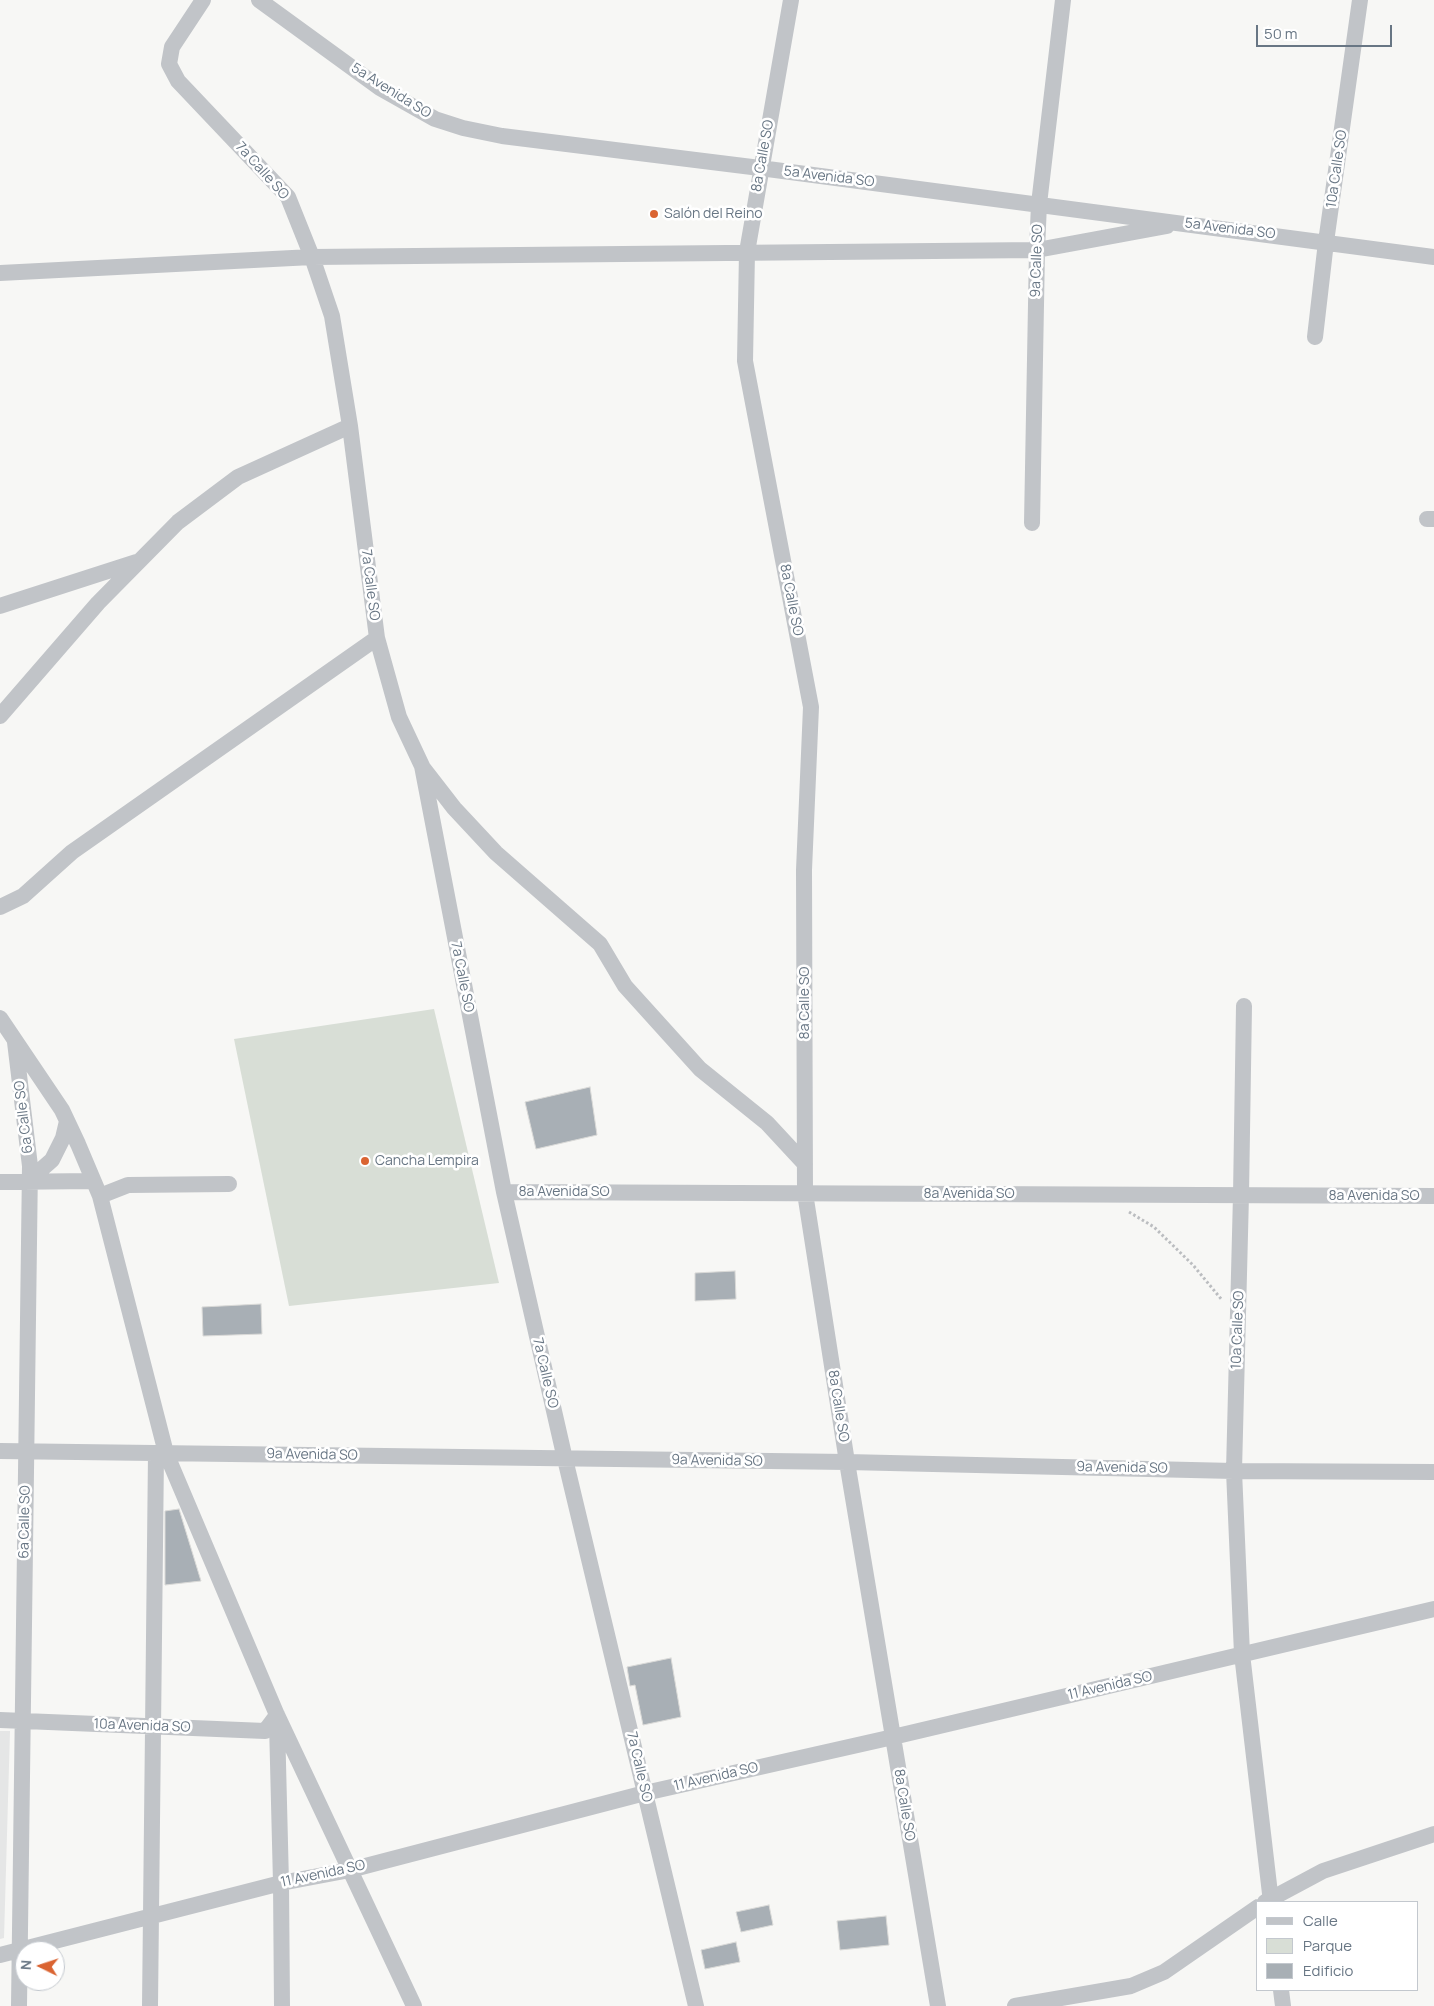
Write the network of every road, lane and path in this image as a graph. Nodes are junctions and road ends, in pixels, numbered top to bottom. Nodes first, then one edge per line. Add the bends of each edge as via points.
1 (202, 0) edge
2 (259, 0) edge
3 (791, 0) edge
4 (1063, 0) edge
5 (1360, 0) edge
6 (760, 168) junction
7 (1039, 204) junction
8 (1181, 223) junction
9 (1326, 242) junction
10 (1037, 250) junction
11 (747, 252) junction
12 (312, 257) junction
13 (1434, 257) edge
14 (0, 273) edge
15 (1315, 338) dead end
16 (350, 426) junction
17 (1032, 523) dead end
18 (139, 561) junction
19 (0, 606) edge
20 (376, 638) junction
21 (0, 716) edge
22 (422, 766) junction
23 (0, 907) edge
24 (1244, 1006) dead end
25 (0, 1018) edge
26 (15, 1038) junction
27 (67, 1121) junction
28 (805, 1164) junction
29 (28, 1181) junction
30 (93, 1181) junction
31 (0, 1182) edge
32 (229, 1184) dead end
33 (504, 1192) junction
34 (805, 1193) junction
35 (1101, 1195) junction
36 (100, 1196) junction
37 (1241, 1196) junction
38 (1434, 1196) edge
39 (1238, 1320) junction
40 (0, 1451) edge
41 (26, 1452) junction
42 (161, 1453) junction
43 (565, 1459) junction
44 (846, 1462) junction
45 (1234, 1471) junction
46 (1434, 1472) edge
47 (1434, 1609) edge
48 (1242, 1654) junction
49 (277, 1716) junction
50 (0, 1720) edge
51 (22, 1721) junction
52 (153, 1726) junction
53 (893, 1737) junction
54 (645, 1793) junction
55 (1434, 1834) edge
56 (350, 1870) junction
57 (281, 1883) junction
58 (1266, 1901) edge
59 (1268, 1901) edge
60 (1256, 1909) edge
61 (151, 1917) junction
62 (20, 1941) edge
63 (56, 1941) edge
64 (15, 1951) edge
65 (0, 1955) edge
66 (19, 1991) edge
67 (1282, 1991) edge
68 (19, 2006) edge
69 (150, 2006) edge
70 (282, 2006) edge
71 (414, 2006) edge
72 (696, 2006) edge
73 (938, 2006) edge
74 (1015, 2006) edge
75 (1283, 2006) edge

1 - 12 street, 7a Calle SO via 172,47 169,64 178,81 288,197
2 - 6 street, 5a Avenida SO via 380,88 435,119 502,136
3 - 6 street, 8a Calle SO
4 - 7 street, 9a Calle SO
5 - 9 street, 10a Calle SO
6 - 7 street, 5a Avenida SO
6 - 11 street, 8a Calle SO
7 - 8 street, 5a Avenida SO
7 - 10 street, 9a Calle SO
8 - 9 street, 5a Avenida SO
8 - 10 street
9 - 13 street, 5a Avenida SO
9 - 15 street, 10a Calle SO
10 - 11 street
10 - 17 street, 9a Calle SO
11 - 12 street
11 - 28 street, 8a Calle SO via 745,361 811,708 804,870
12 - 14 street
12 - 16 street, 7a Calle SO via 332,316
16 - 18 street via 238,477 178,522
16 - 20 street, 7a Calle SO
18 - 19 street
18 - 21 street
20 - 22 street, 7a Calle SO via 399,717
20 - 23 street via 72,852 23,896
22 - 28 street via 454,808 496,853 600,944 625,986 700,1069 767,1123
22 - 33 street, 7a Calle SO
24 - 37 street, 10a Calle SO
25 - 26 street
26 - 27 street
26 - 29 street, 6a Calle SO via 30,1166
27 - 29 street via 52,1160
27 - 30 street
28 - 34 street, 8a Calle SO
29 - 30 street
29 - 31 street
29 - 41 street, 6a Calle SO
30 - 36 street
32 - 36 street via 128,1185
33 - 34 street, 8a Avenida SO
33 - 43 street, 7a Calle SO
34 - 35 street, 8a Avenida SO
34 - 44 street, 8a Calle SO
35 - 37 street, 8a Avenida SO
35 - 39 path via 1154,1227 1193,1265
36 - 42 street
37 - 38 street, 8a Avenida SO
37 - 39 street, 10a Calle SO
39 - 45 street, 10a Calle SO
40 - 41 street, 9a Avenida SO
41 - 42 street, 9a Avenida SO
41 - 51 street, 6a Calle SO
42 - 43 street, 9a Avenida SO
42 - 49 street
42 - 52 street
43 - 44 street, 9a Avenida SO
43 - 54 street, 7a Calle SO
44 - 45 street, 9a Avenida SO
44 - 53 street, 8a Calle SO
45 - 46 street, 9a Avenida SO
45 - 48 street, 10a Calle SO
47 - 48 street, 11 Avenida SO
48 - 53 street, 11 Avenida SO
48 - 58 street, 10a Calle SO
49 - 52 street, 10a Avenida SO via 265,1731
49 - 56 street
49 - 57 street
50 - 51 street, 10a Avenida SO
51 - 52 street, 10a Avenida SO
51 - 62 street, 6a Calle SO
52 - 61 street
53 - 54 street, 11 Avenida SO
53 - 73 street, 8a Calle SO
54 - 56 street, 11 Avenida SO
54 - 72 street, 7a Calle SO
55 - 59 street via 1323,1872
56 - 57 street, 11 Avenida SO
56 - 71 street
57 - 61 street, 11 Avenida SO
57 - 70 street
60 - 74 street via 1164,1972 1131,1986
61 - 63 street, 11 Avenida SO
61 - 69 street
64 - 65 street, 11 Avenida SO
66 - 68 street, 6a Calle SO
67 - 75 street

